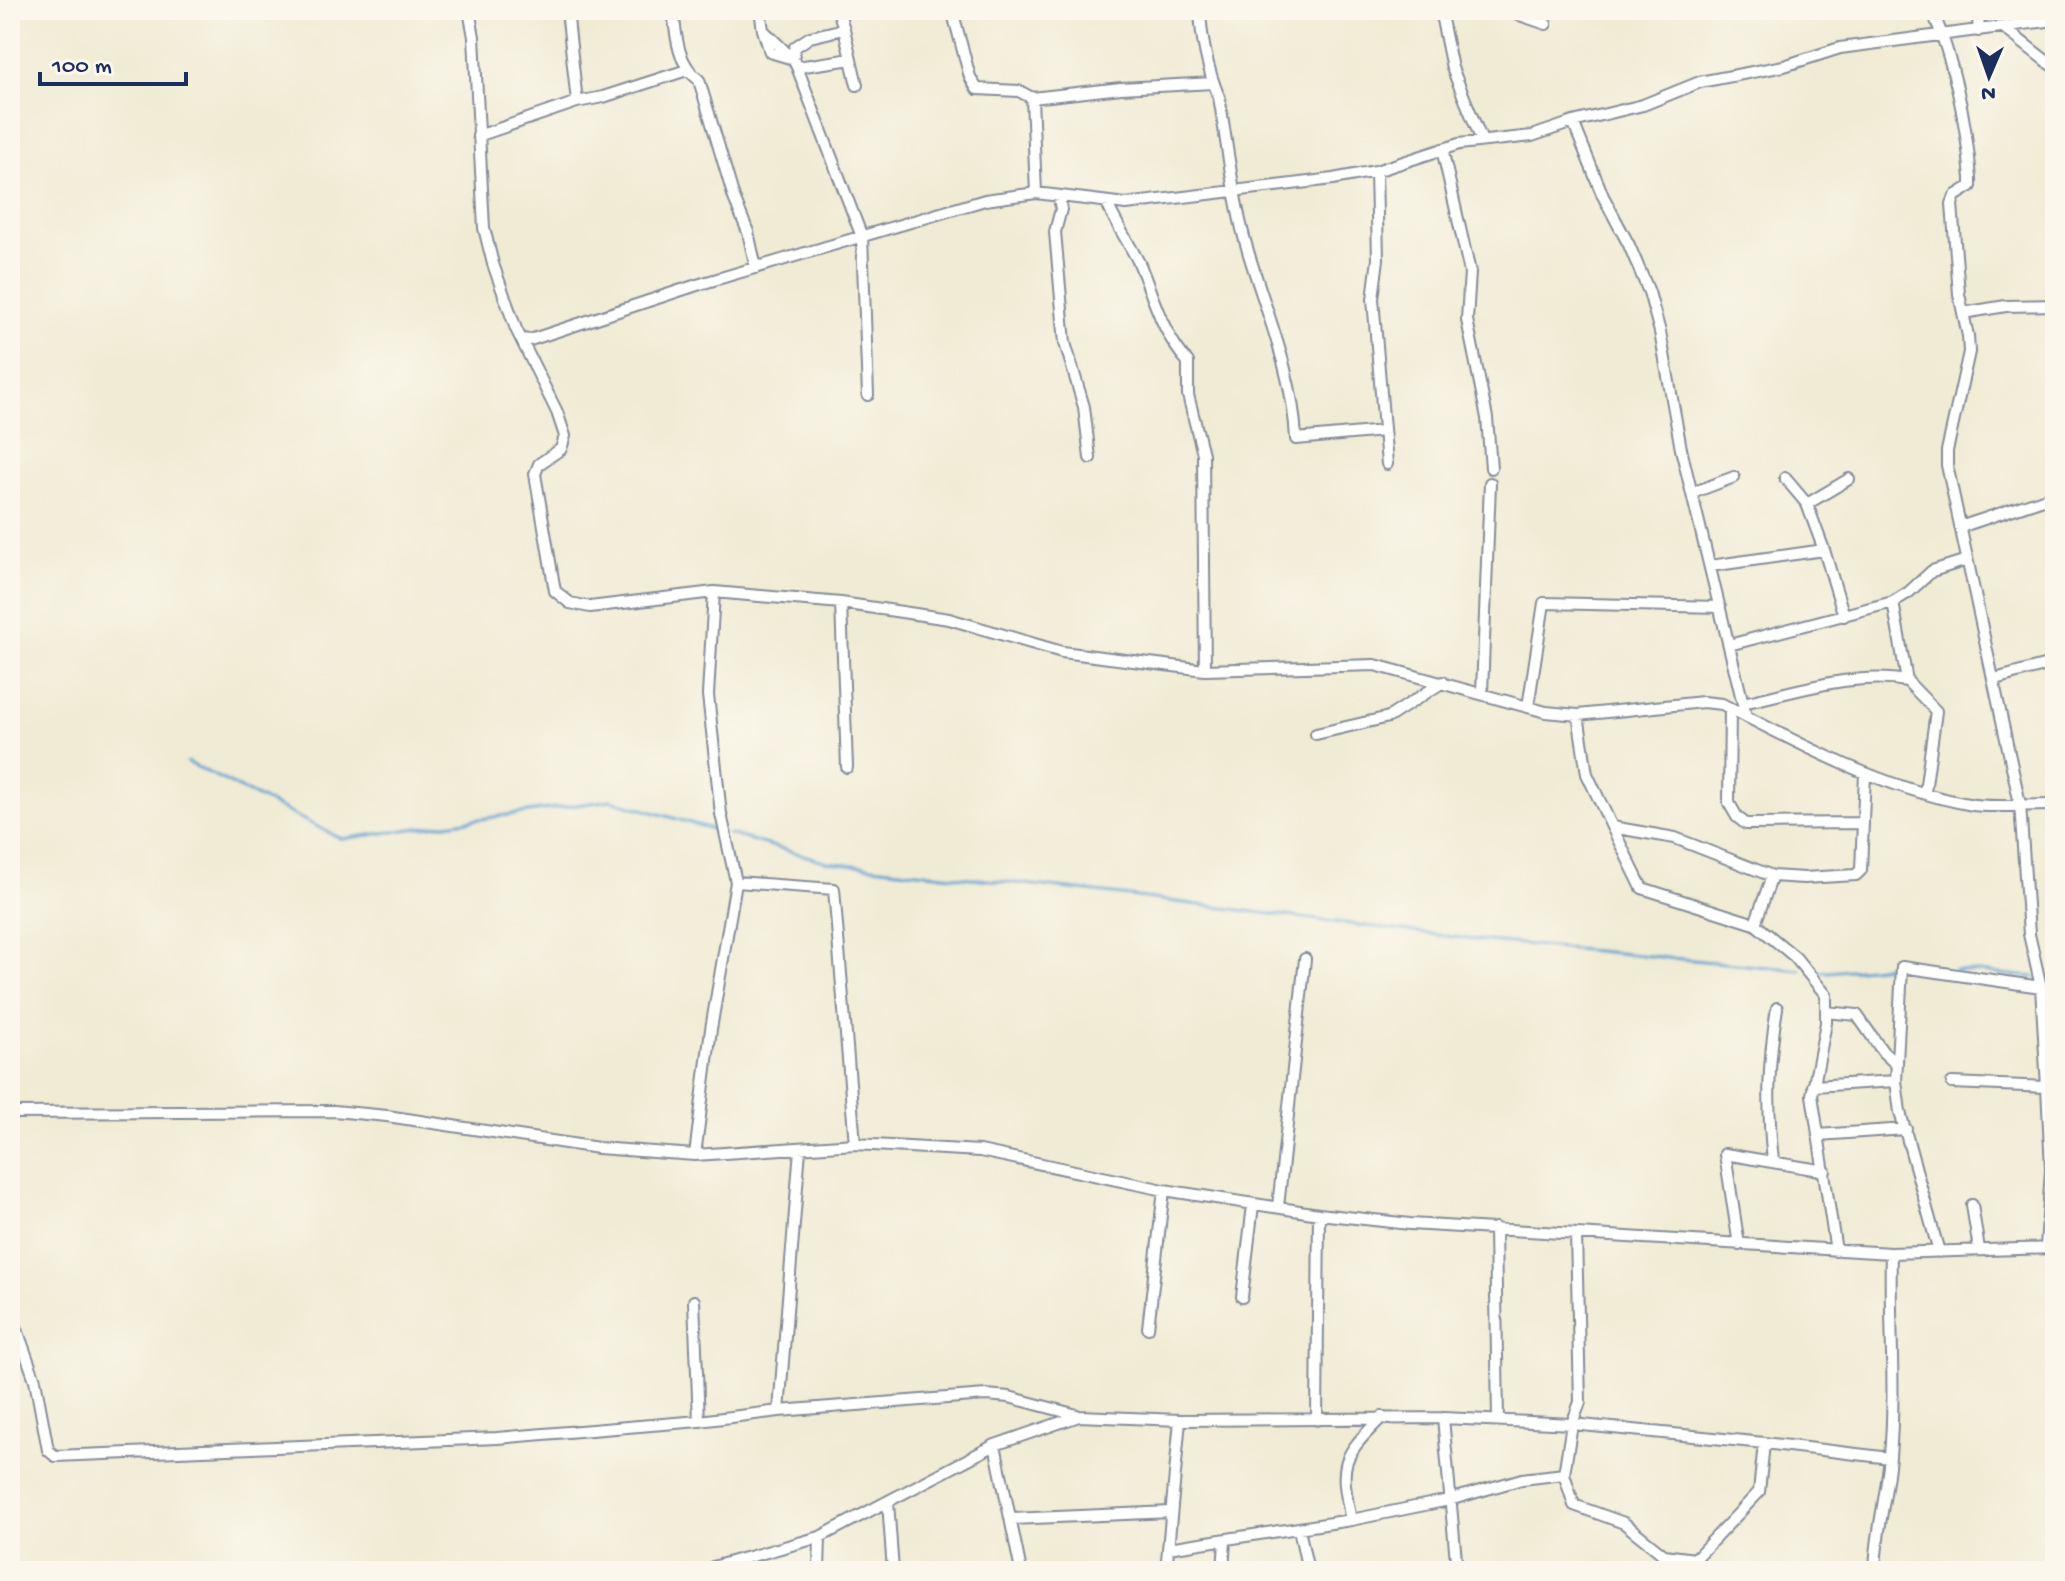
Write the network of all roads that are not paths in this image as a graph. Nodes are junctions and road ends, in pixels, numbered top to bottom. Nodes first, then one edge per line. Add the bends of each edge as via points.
1 (469, 10) edge
2 (567, 10) edge
3 (673, 10) edge
4 (760, 10) edge
5 (838, 10) edge
6 (952, 10) edge
7 (1191, 10) edge
8 (1200, 10) edge
9 (1440, 10) edge
10 (1505, 10) edge
11 (1932, 10) edge
12 (1979, 10) edge
13 (2055, 20) edge
14 (1201, 22) junction
15 (1546, 24) dead end
16 (2003, 27) junction
17 (844, 29) junction
18 (1978, 31) junction
19 (1943, 36) junction
20 (845, 60) dead end
21 (795, 63) junction
22 (2055, 68) edge
23 (687, 70) junction
24 (1213, 83) junction
25 (857, 85) dead end
26 (1032, 98) junction
27 (577, 102) junction
28 (1573, 122) junction
29 (478, 136) junction
30 (1482, 141) junction
31 (1442, 149) junction
32 (1376, 171) junction
33 (1235, 192) junction
34 (1036, 193) junction
35 (1059, 198) junction
36 (1107, 203) junction
37 (862, 237) junction
38 (756, 268) junction
39 (2055, 305) edge
40 (1963, 313) junction
41 (521, 339) junction
42 (868, 395) dead end
43 (1384, 431) junction
44 (1090, 458) dead end
45 (1387, 464) dead end
46 (1491, 468) dead end
47 (1734, 477) dead end
48 (1785, 478) dead end
49 (1849, 479) dead end
50 (1490, 483) dead end
51 (1692, 493) junction
52 (2055, 495) edge
53 (1807, 504) junction
54 (1960, 527) junction
55 (1824, 550) junction
56 (1967, 560) junction
57 (1710, 566) junction
58 (714, 592) junction
59 (1893, 602) junction
60 (841, 603) junction
61 (1720, 607) junction
62 (1844, 616) junction
63 (1729, 645) junction
64 (2055, 663) edge
65 (1205, 670) junction
66 (1995, 679) junction
67 (1907, 681) junction
68 (1443, 682) junction
69 (1482, 693) junction
70 (1743, 703) junction
71 (1528, 707) junction
72 (1730, 708) junction
73 (1578, 715) junction
74 (1746, 716) junction
75 (1316, 734) dead end
76 (847, 767) dead end
77 (1865, 773) junction
78 (1925, 792) junction
79 (2020, 804) junction
80 (2055, 805) edge
81 (1863, 823) junction
82 (1612, 827) junction
83 (1772, 876) junction
84 (736, 882) junction
85 (1755, 924) junction
86 (1305, 959) dead end
87 (2040, 984) junction
88 (1777, 1008) dead end
89 (1826, 1012) junction
90 (1895, 1063) junction
91 (1896, 1081) junction
92 (1952, 1083) dead end
93 (1813, 1086) junction
94 (2047, 1087) junction
95 (10, 1113) edge
96 (1906, 1129) junction
97 (1818, 1135) junction
98 (855, 1144) junction
99 (800, 1149) junction
100 (695, 1155) junction
101 (1773, 1161) junction
102 (1825, 1171) junction
103 (1164, 1190) junction
104 (1253, 1205) junction
105 (1972, 1205) dead end
106 (1278, 1207) junction
107 (1319, 1214) junction
108 (1495, 1228) junction
109 (1576, 1234) junction
110 (1739, 1245) junction
111 (1979, 1249) junction
112 (2052, 1249) edge
113 (1836, 1251) junction
114 (1939, 1252) junction
115 (1891, 1253) junction
116 (2054, 1290) edge
117 (1242, 1297) dead end
118 (694, 1301) dead end
119 (10, 1310) edge
120 (2055, 1314) edge
121 (1148, 1328) dead end
122 (779, 1411) junction
123 (1079, 1416) junction
124 (1382, 1417) junction
125 (1443, 1418) junction
126 (1180, 1420) junction
127 (1317, 1420) junction
128 (1498, 1420) junction
129 (699, 1421) junction
130 (1572, 1424) junction
131 (1764, 1443) junction
132 (995, 1445) junction
133 (1890, 1458) junction
134 (1564, 1474) junction
135 (1449, 1500) junction
136 (888, 1502) junction
137 (1171, 1512) junction
138 (1011, 1519) junction
139 (1351, 1520) junction
140 (1299, 1529) junction
141 (820, 1537) junction
142 (1225, 1541) junction
143 (1168, 1548) junction
144 (1695, 1559) junction
145 (712, 1571) edge
146 (819, 1571) edge
147 (893, 1571) edge
148 (1021, 1571) edge
149 (1166, 1571) edge
150 (1223, 1571) edge
151 (1308, 1571) edge
152 (1457, 1571) edge
153 (1704, 1571) edge
154 (1875, 1571) edge

1 - 29 street
2 - 27 street
3 - 23 street
4 - 21 street via 763,30
5 - 17 street
6 - 26 street via 977,89 1019,91
7 - 14 street
8 - 14 street
9 - 30 street via 1452,68
10 - 15 street
11 - 19 street
12 - 18 street
13 - 16 street
14 - 24 street
16 - 18 street
16 - 22 street
17 - 21 street via 810,37 795,47
17 - 25 street
18 - 19 street
19 - 28 street via 1840,48 1767,70 1700,82 1643,105
19 - 40 street via 1959,90 1971,178 1971,186 1952,204
20 - 21 street
21 - 37 street
23 - 27 street
23 - 38 street via 699,80
24 - 26 street
24 - 33 street
26 - 34 street
27 - 29 street
28 - 30 street via 1532,136
28 - 51 street via 1649,292
29 - 41 street via 484,228
30 - 31 street
31 - 32 street
31 - 46 street via 1470,272 1467,320 1487,418
32 - 33 street
32 - 43 street via 1378,259 1373,299
33 - 36 street
33 - 43 street via 1283,357 1296,439
34 - 35 street
34 - 37 street via 985,200
35 - 36 street
35 - 44 street via 1055,232 1065,343 1084,407
36 - 65 street via 1168,336 1188,362 1188,395 1203,454
37 - 38 street
37 - 42 street
38 - 41 street
39 - 40 street
40 - 54 street via 1969,352 1947,451
41 - 58 street via 565,436 561,449 539,464 535,474 555,591 570,603 590,607
43 - 45 street
47 - 51 street
48 - 53 street
49 - 53 street
50 - 69 street
51 - 57 street
52 - 54 street
53 - 55 street
54 - 56 street
55 - 57 street
55 - 62 street
56 - 59 street via 1932,571
56 - 66 street
57 - 61 street
58 - 60 street
58 - 84 street via 708,695 721,814
59 - 62 street
59 - 67 street
60 - 65 street via 949,619 1062,652
60 - 76 street
61 - 63 street
61 - 71 street via 1544,603
62 - 63 street
63 - 70 street
64 - 66 street
65 - 68 street via 1375,665
66 - 79 street
67 - 70 street via 1849,681
67 - 78 street via 1936,711
68 - 69 street
68 - 75 street via 1389,717
69 - 71 street
70 - 74 street
71 - 73 street
72 - 73 street via 1703,702
72 - 74 street
72 - 81 street via 1729,803 1737,817 1746,824
73 - 82 street via 1587,774
74 - 77 street
77 - 78 street
77 - 81 street
78 - 79 street via 1972,805
79 - 80 street
79 - 87 street via 2029,934
81 - 83 street via 1861,870 1856,875
82 - 83 street via 1675,838
82 - 85 street via 1642,888
83 - 85 street
84 - 98 street via 834,889
84 - 100 street
85 - 89 street via 1814,979 1826,995
86 - 106 street
87 - 90 street via 1902,967
87 - 94 street
88 - 101 street via 1769,1059
89 - 90 street via 1857,1015
89 - 93 street
90 - 91 street
91 - 93 street
91 - 96 street
92 - 94 street
93 - 97 street
94 - 112 street
95 - 100 street via 334,1111 598,1148
96 - 97 street
96 - 114 street
97 - 102 street
98 - 99 street
98 - 103 street via 980,1151
99 - 100 street
99 - 122 street
101 - 102 street
101 - 110 street via 1725,1154
102 - 113 street
103 - 104 street
103 - 121 street
104 - 106 street
104 - 117 street
105 - 111 street
106 - 107 street
107 - 108 street
107 - 127 street
108 - 109 street
108 - 128 street
109 - 110 street
109 - 130 street via 1580,1402
110 - 113 street
111 - 112 street
111 - 114 street
112 - 116 street
113 - 115 street
114 - 115 street
115 - 133 street
116 - 120 street
118 - 129 street
119 - 129 street via 35,1380 48,1450 55,1456 497,1438
122 - 123 street via 986,1395
122 - 129 street
123 - 126 street
123 - 132 street
124 - 125 street
124 - 127 street
124 - 139 street via 1348,1452 1344,1484
125 - 128 street
125 - 135 street
126 - 127 street
126 - 137 street
128 - 130 street
130 - 131 street
130 - 134 street
131 - 133 street
131 - 144 street via 1759,1492
132 - 136 street
132 - 138 street
133 - 154 street
134 - 135 street via 1522,1479
134 - 144 street via 1574,1505 1624,1523 1664,1555
135 - 139 street
135 - 152 street
136 - 141 street
136 - 147 street
137 - 138 street
137 - 143 street
138 - 148 street
139 - 140 street
140 - 142 street
140 - 151 street
141 - 145 street
141 - 146 street
142 - 143 street
142 - 150 street
143 - 149 street
144 - 153 street

